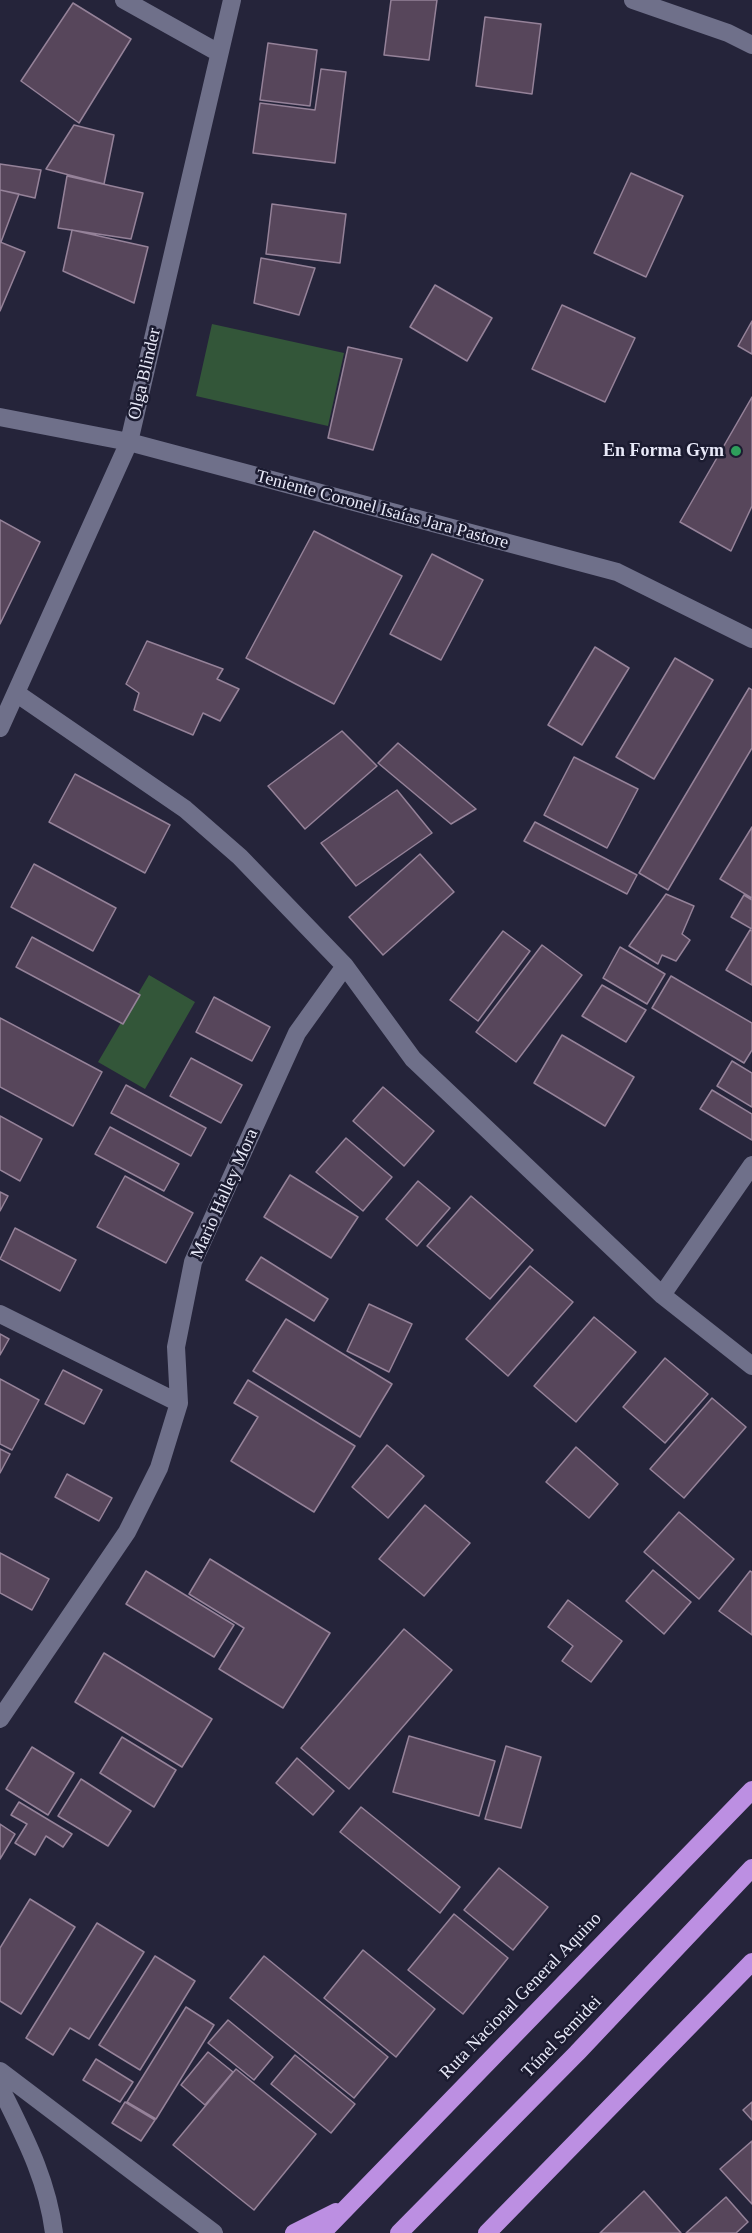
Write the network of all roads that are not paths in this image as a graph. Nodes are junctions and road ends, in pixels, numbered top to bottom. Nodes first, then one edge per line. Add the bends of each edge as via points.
1 (124, 0) edge
2 (232, 0) edge
3 (633, 0) edge
4 (752, 45) edge
5 (219, 52) junction
6 (0, 417) edge
7 (129, 442) junction
8 (752, 639) edge
9 (16, 693) junction
10 (0, 728) edge
11 (345, 966) junction
12 (752, 1165) edge
13 (662, 1295) junction
14 (0, 1314) edge
15 (752, 1366) edge
16 (180, 1403) junction
17 (0, 1719) edge
18 (752, 1790) edge
19 (752, 1868) edge
20 (752, 1962) edge
21 (0, 2071) edge
22 (0, 2087) edge
23 (343, 2209) junction
24 (54, 2233) edge
25 (214, 2233) edge
26 (294, 2233) edge
27 (322, 2233) edge
28 (399, 2233) edge
29 (487, 2233) edge

1 - 5 street
2 - 5 street, Olga Blinder
3 - 4 street
5 - 7 street, Olga Blinder
6 - 7 street, Teniente Coronel Isaías Jara Pastore
7 - 8 street, Teniente Coronel Isaías Jara Pastore via 617,572
7 - 9 street, Olga Blinder
9 - 10 street, Olga Blinder
9 - 11 street via 185,809 240,857
11 - 13 street via 413,1059
11 - 16 street, Mario Halley Mora via 297,1033 193,1262 176,1347
12 - 13 street
13 - 15 street
14 - 16 street
16 - 17 street, Mario Halley Mora via 159,1468 127,1532
18 - 23 highway, Ruta Nacional General Aquino
19 - 28 highway, Túnel Semidei
20 - 29 highway
21 - 25 street
22 - 24 street via 45,2188
23 - 26 highway
23 - 27 highway, Ruta Nacional General Aquino

